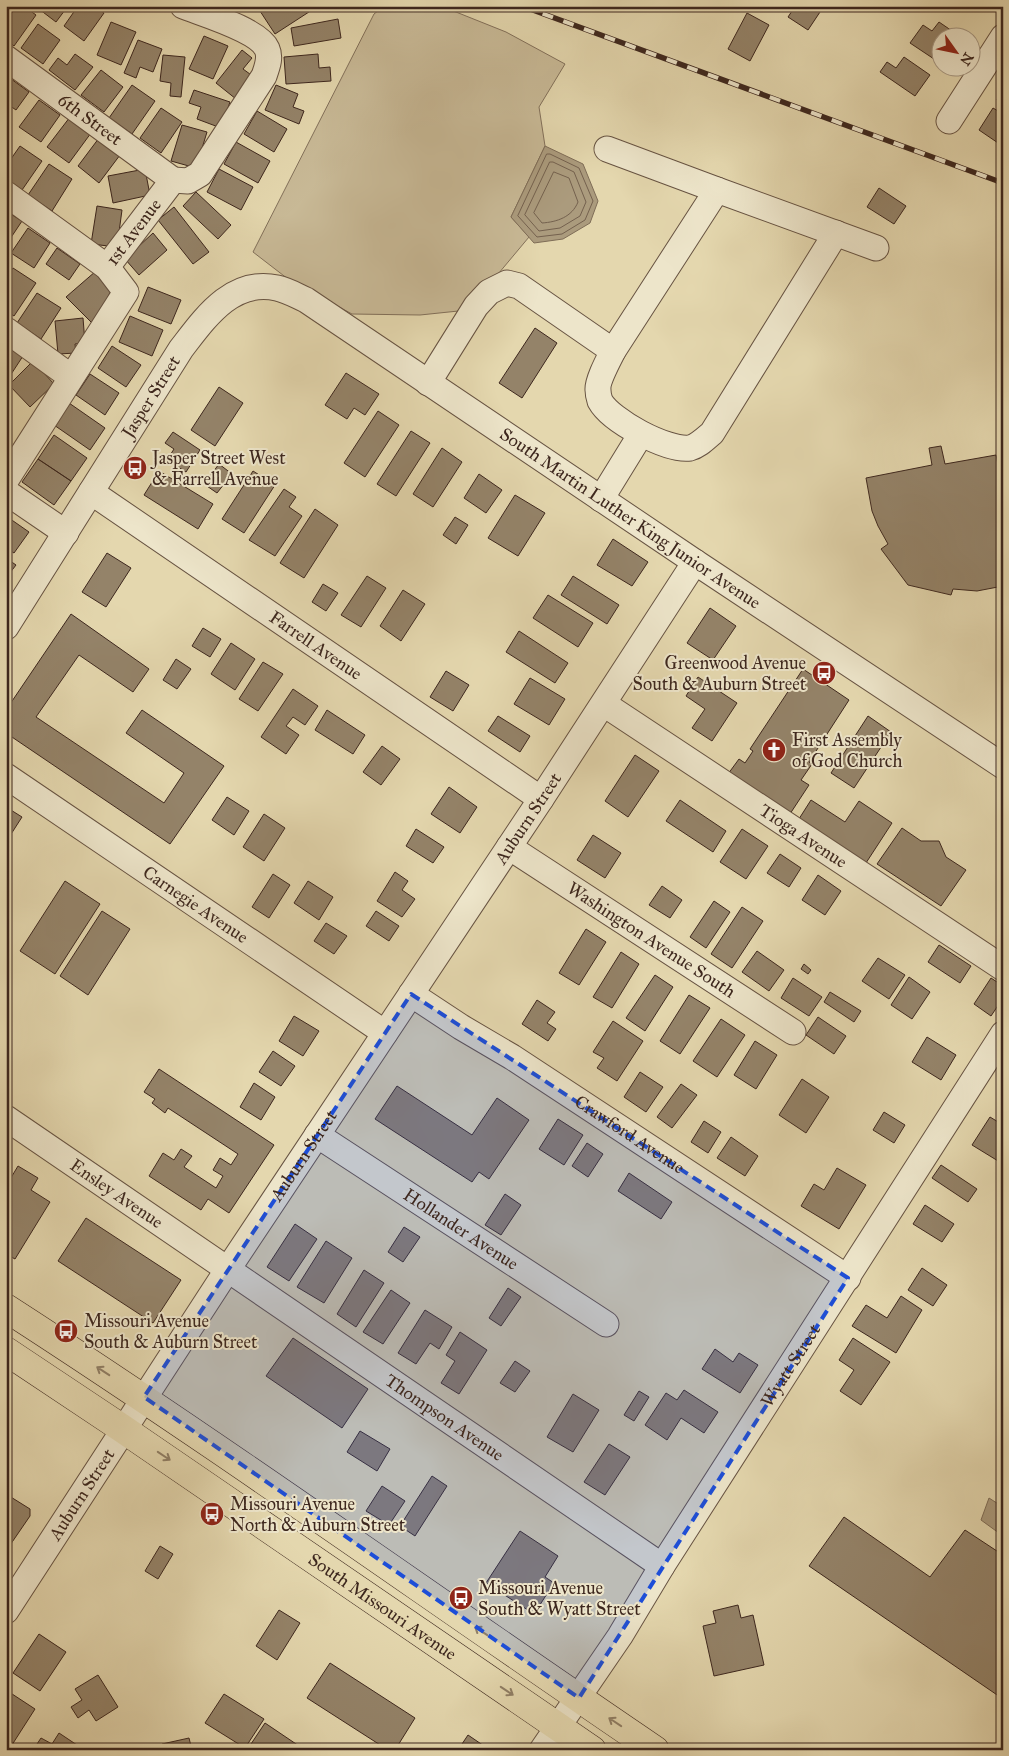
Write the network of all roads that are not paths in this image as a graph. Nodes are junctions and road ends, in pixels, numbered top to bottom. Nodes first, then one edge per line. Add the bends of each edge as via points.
1 (183, 6) edge
2 (1003, 37) edge
3 (6, 58) edge
4 (949, 121) dead end
5 (607, 149) dead end
6 (173, 180) junction
7 (717, 190) junction
8 (6, 194) edge
9 (836, 233) junction
10 (876, 248) dead end
11 (107, 267) junction
12 (252, 287) joint
13 (6, 330) edge
14 (613, 350) junction
15 (72, 377) junction
16 (428, 383) junction
17 (641, 434) junction
18 (9, 468) edge
19 (6, 492) edge
20 (91, 492) junction
21 (601, 499) junction
22 (66, 533) junction
23 (695, 562) junction
24 (6, 627) edge
25 (604, 704) junction
26 (1003, 766) edge
27 (6, 776) edge
28 (541, 799) junction
29 (510, 847) junction
30 (1003, 968) edge
31 (411, 994) junction
32 (793, 1032) dead end
33 (385, 1034) junction
34 (1003, 1034) edge
35 (6, 1118) edge
36 (317, 1135) junction
37 (228, 1269) junction
38 (848, 1278) junction
39 (6, 1308) edge
40 (606, 1324) dead end
41 (6, 1351) edge
42 (144, 1398) junction
43 (123, 1429) junction
44 (662, 1566) junction
45 (6, 1611) edge
46 (579, 1698) junction
47 (558, 1726) junction
48 (542, 1750) edge
49 (592, 1750) edge
50 (655, 1750) edge

1 - 6 street, 1st Avenue via 260,39 268,50 268,63 264,76 200,174 188,181
2 - 4 street
3 - 6 street, 6th Street
5 - 7 street
6 - 11 street, 1st Avenue
7 - 9 street
7 - 14 street
8 - 11 street
9 - 10 street
9 - 17 street via 712,433 691,448 678,448
11 - 15 street, 1st Avenue via 126,292
12 - 16 street, South Martin Luther King Junior Avenue via 278,288 306,300
12 - 20 street, Jasper Street via 230,295 206,316 181,349
13 - 15 street
14 - 16 street via 520,286 507,283 489,292 476,306
14 - 17 street via 597,387 600,401
15 - 18 street, 1st Avenue
16 - 21 street, South Martin Luther King Junior Avenue
17 - 21 street
19 - 22 street
20 - 22 street, Jasper Street
20 - 28 street, Farrell Avenue
21 - 23 street, South Martin Luther King Junior Avenue
22 - 24 street, Jasper Street
23 - 25 street, Auburn Street
23 - 26 street, South Martin Luther King Junior Avenue
25 - 28 street, Auburn Street
25 - 30 street, Tioga Avenue
27 - 33 street, Carnegie Avenue
28 - 29 street, Auburn Street
29 - 31 street, Auburn Street
29 - 32 street, Washington Avenue South
31 - 33 street, Auburn Street
31 - 38 street, Crawford Avenue
33 - 36 street, Auburn Street
34 - 38 street, Wyatt Street
35 - 37 street, Ensley Avenue
36 - 37 street, Auburn Street
36 - 40 street, Hollander Avenue
37 - 42 street, Auburn Street
37 - 44 street, Thompson Avenue
38 - 44 street, Wyatt Street
42 -> 39 main road, South Missouri Avenue
41 - 43 main road, South Missouri Avenue
42 - 43 street, Auburn Street
46 -> 42 main road, South Missouri Avenue
43 - 45 street, Auburn Street
43 -> 47 main road, South Missouri Avenue
44 - 46 street, Wyatt Street
46 - 47 street, Wyatt Street
50 -> 46 main road, South Missouri Avenue
47 - 48 street, Wyatt Street
47 - 49 main road, South Missouri Avenue

